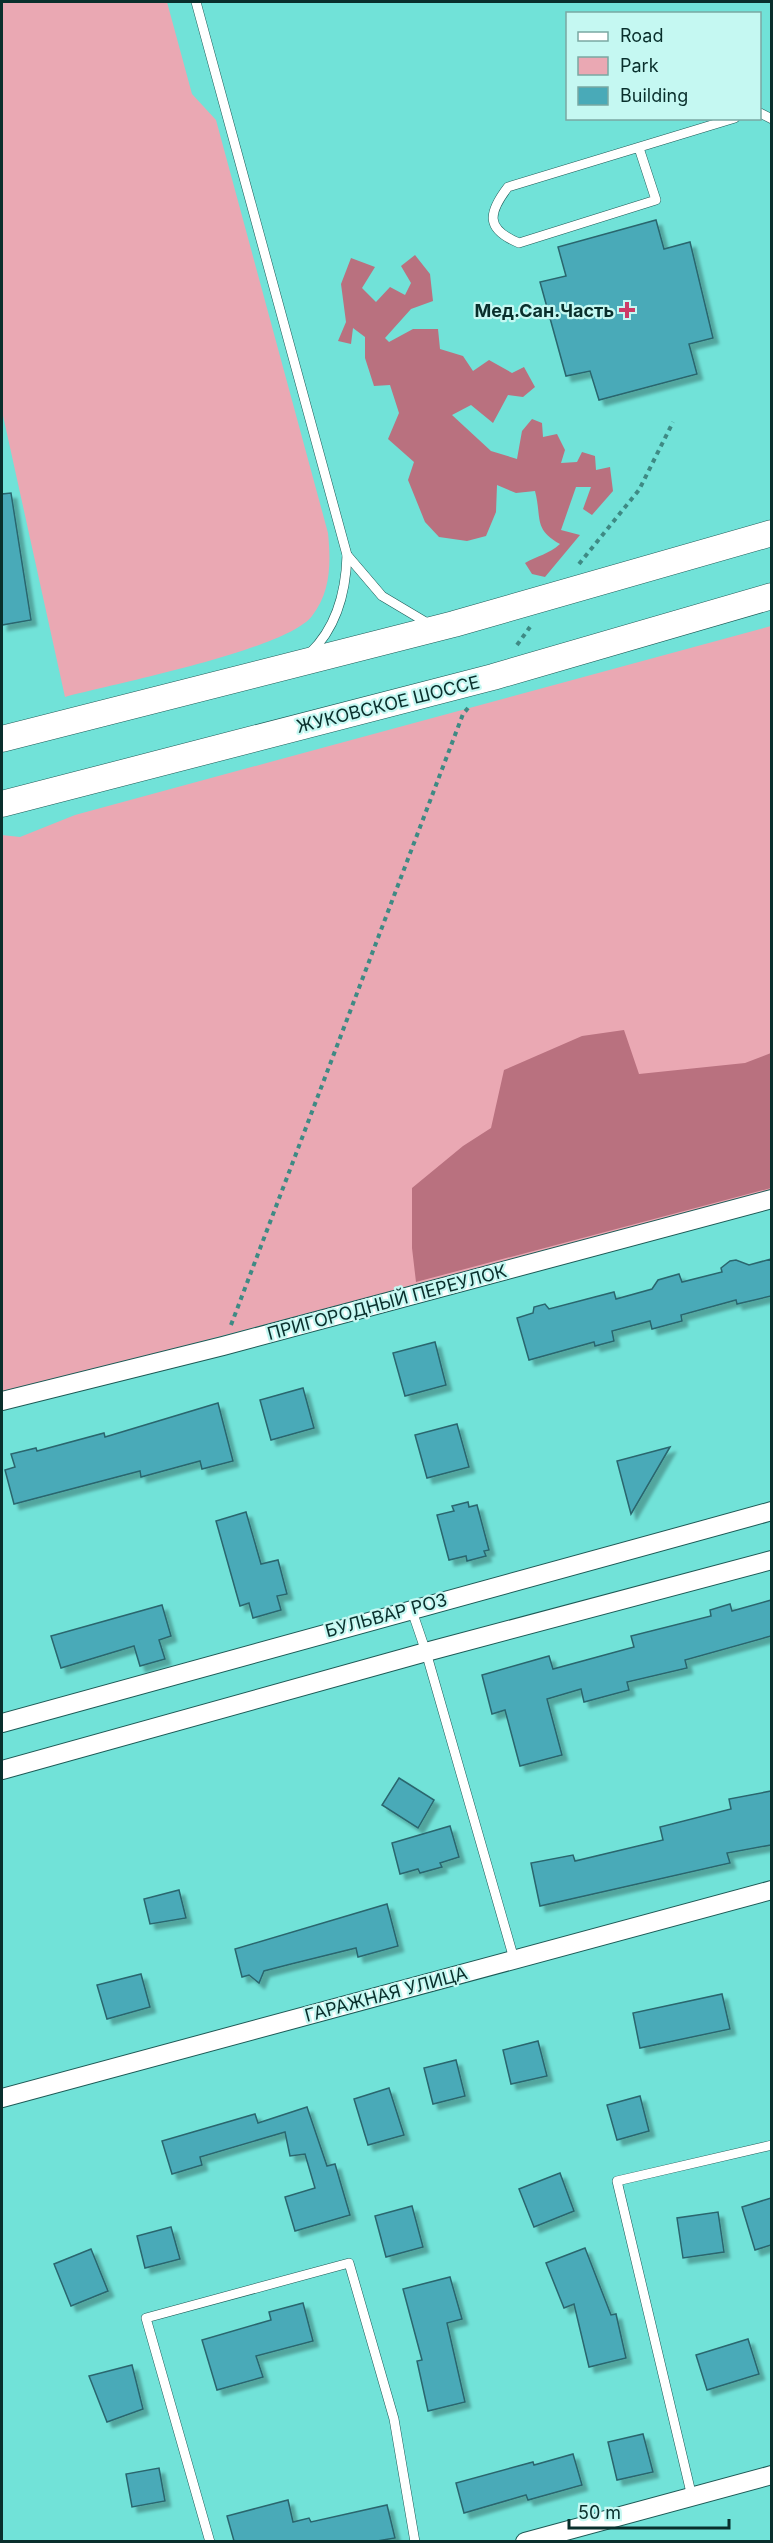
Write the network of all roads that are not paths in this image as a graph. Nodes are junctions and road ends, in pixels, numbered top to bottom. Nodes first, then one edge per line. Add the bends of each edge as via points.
1 (196, 2) edge
2 (729, 120) edge
3 (639, 148) junction
4 (771, 533) edge
5 (347, 555) junction
6 (771, 596) edge
7 (437, 628) junction
8 (301, 662) junction
9 (2, 739) edge
10 (2, 804) edge
11 (771, 1198) edge
12 (2, 1401) edge
13 (771, 1511) edge
14 (771, 1560) edge
15 (411, 1608) junction
16 (426, 1652) junction
17 (2, 1722) edge
18 (2, 1770) edge
19 (771, 1890) edge
20 (514, 1959) junction
21 (2, 2098) edge
22 (771, 2145) edge
23 (771, 2475) edge
24 (692, 2497) junction
25 (210, 2541) edge
26 (415, 2541) edge
27 (525, 2541) edge

1 - 5 lane
2 - 3 lane
3 - 3 lane via 508,187 493,211 499,233 519,243 656,200
4 - 7 main road
5 - 7 lane via 382,596
5 - 8 lane via 346,584 333,620 318,645
6 - 10 main road, ЖУКОВСКОЕ ШОССЕ via 493,677
7 - 8 main road
8 - 9 main road
11 - 12 street, ПРИГОРОДНЫЙ ПЕРЕУЛОК via 223,1346
13 - 15 street, БУЛЬВАР РОЗ
14 - 16 street
15 - 16 lane
15 - 17 street, БУЛЬВАР РОЗ
16 - 18 street
16 - 20 lane
19 - 20 street, ГАРАЖНАЯ УЛИЦА
20 - 21 street, ГАРАЖНАЯ УЛИЦА
22 - 24 lane via 617,2181
23 - 24 street
24 - 27 street
25 - 26 lane via 146,2318 349,2263 394,2419

